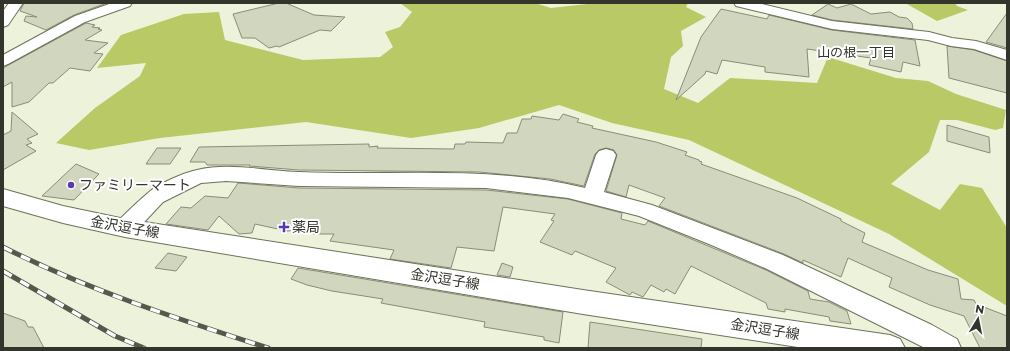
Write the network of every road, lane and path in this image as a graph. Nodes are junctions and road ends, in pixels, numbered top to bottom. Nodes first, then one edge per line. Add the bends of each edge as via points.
1 (16, 3) edge
2 (125, 3) edge
3 (741, 3) edge
4 (3, 22) edge
5 (1007, 56) edge
6 (3, 61) edge
7 (606, 155) dead end
8 (3, 197) edge
9 (592, 197) junction
10 (125, 228) junction
11 (890, 348) edge
12 (948, 348) edge

1 - 4 main road
2 - 6 street via 80,20
3 - 5 street via 832,25 929,36 976,45
7 - 9 street
8 - 10 main road, 金沢逗子線 via 74,218
9 - 10 street via 568,191 486,181 299,179 226,174 198,176 178,184 156,198
9 - 12 street via 670,219 768,259 923,333
10 - 11 main road, 金沢逗子線

